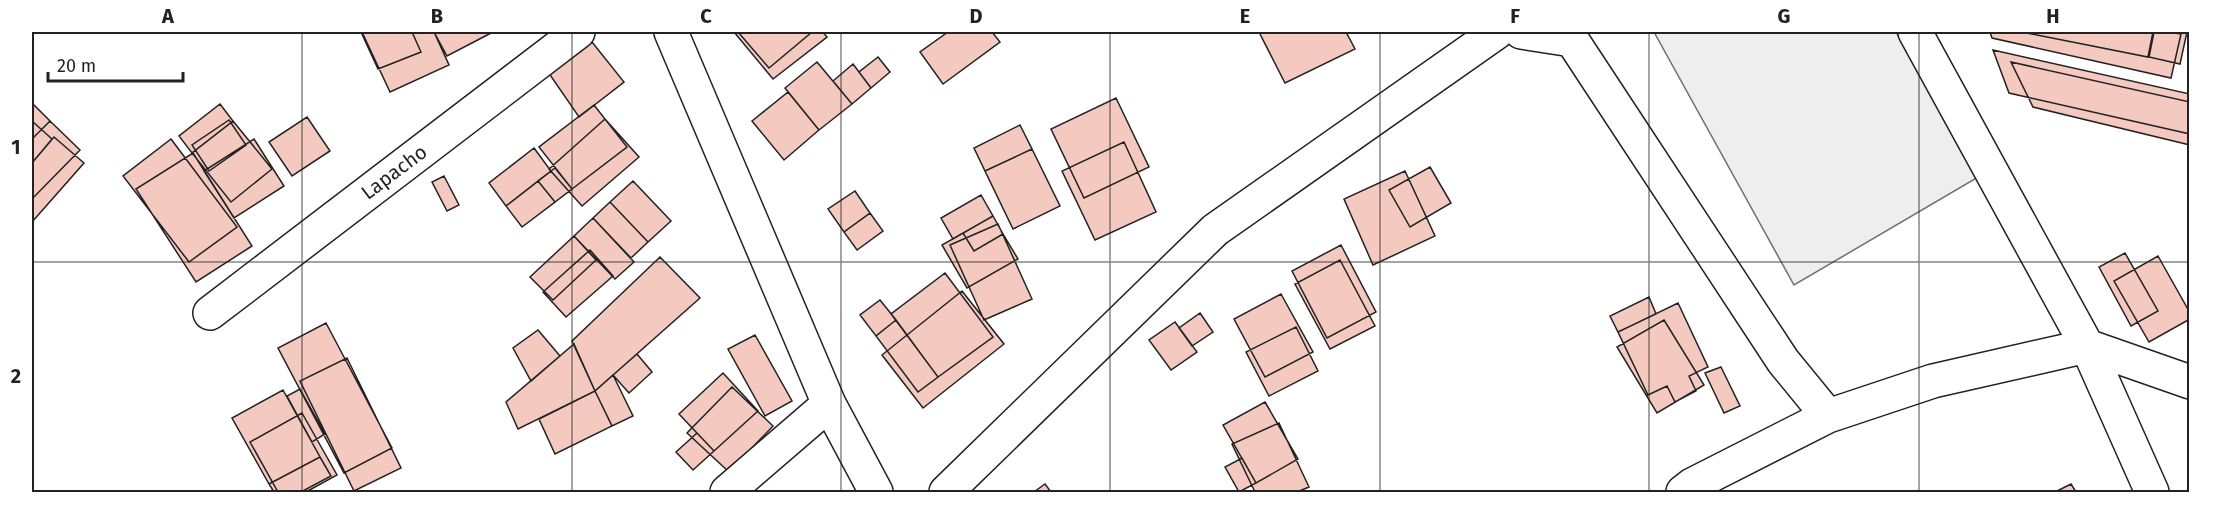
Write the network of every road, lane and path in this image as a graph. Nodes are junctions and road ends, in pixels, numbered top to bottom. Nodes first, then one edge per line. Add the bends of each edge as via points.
1 (578, 32) edge
2 (671, 32) edge
3 (1497, 32) edge
4 (1521, 32) edge
5 (1915, 32) edge
6 (210, 313) dead end
7 (2087, 346) junction
8 (2190, 382) edge
9 (829, 404) junction
10 (1828, 416) junction
11 (727, 492) edge
12 (876, 492) edge
13 (946, 492) edge
14 (1683, 492) edge
15 (2152, 492) edge

1 - 6 street, Lapacho
2 - 9 street
3 - 13 street via 1215,230
4 - 10 street via 1572,40 1783,361
5 - 7 street
7 - 8 street
7 - 10 street via 1933,381
7 - 15 street
9 - 11 street
9 - 12 street
10 - 14 street

